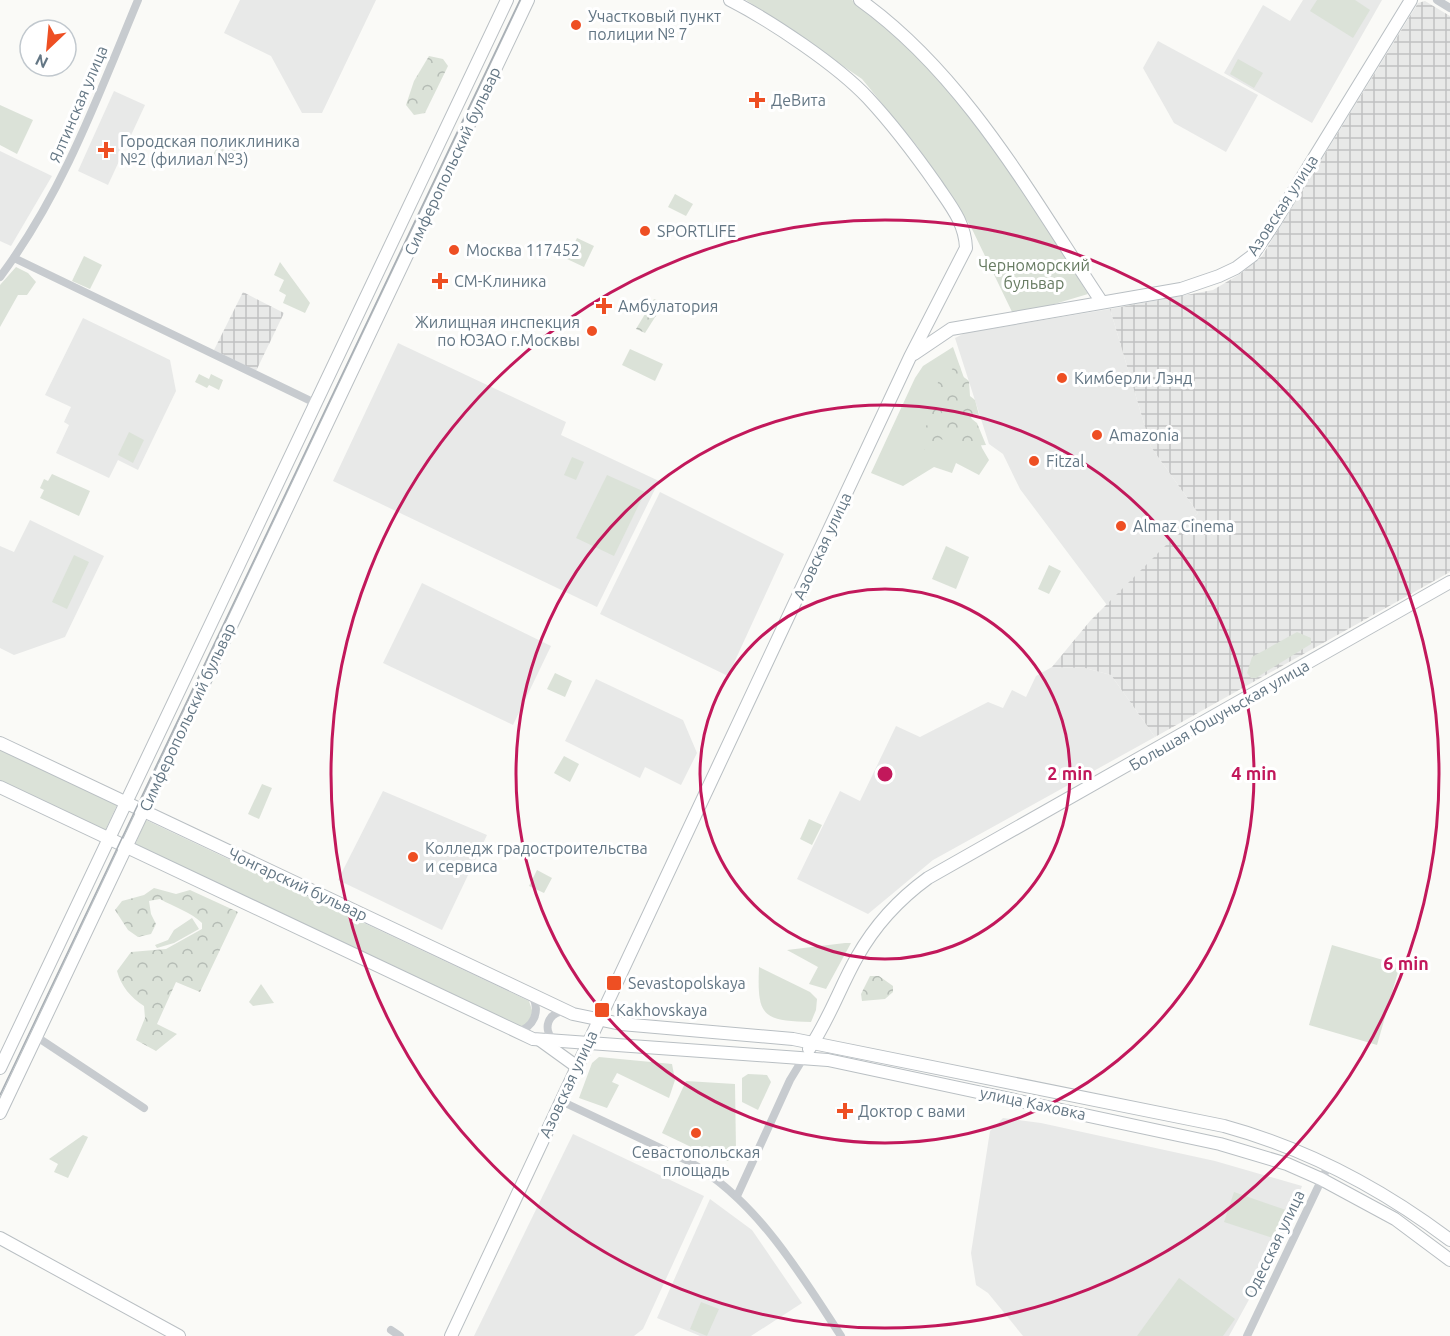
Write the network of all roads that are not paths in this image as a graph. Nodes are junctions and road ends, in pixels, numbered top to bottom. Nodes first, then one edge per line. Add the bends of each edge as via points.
1 (138, 0) edge
2 (507, 0) edge
3 (528, 0) edge
4 (730, 0) edge
5 (860, 0) edge
6 (1411, 0) edge
7 (1437, 0) edge
8 (1450, 8) edge
9 (14, 258) junction
10 (0, 277) edge
11 (1101, 301) junction
12 (939, 303) junction
13 (357, 313) junction
14 (376, 322) junction
15 (951, 329) junction
16 (910, 357) junction
17 (315, 403) junction
18 (1450, 582) edge
19 (0, 743) edge
20 (0, 787) edge
21 (126, 802) junction
22 (143, 811) junction
23 (109, 839) junction
24 (126, 847) junction
25 (533, 997) junction
26 (567, 1011) junction
27 (597, 1021) junction
28 (517, 1032) junction
29 (37, 1037) junction
30 (540, 1040) junction
31 (588, 1041) junction
32 (555, 1042) junction
33 (813, 1043) junction
34 (804, 1057) junction
35 (576, 1066) junction
36 (0, 1068) edge
37 (561, 1101) junction
38 (144, 1108) dead end
39 (0, 1113) edge
40 (1329, 1164) junction
41 (1322, 1179) junction
42 (737, 1196) junction
43 (0, 1238) edge
44 (1450, 1240) edge
45 (1450, 1260) edge
46 (391, 1330) dead end
47 (179, 1336) edge
48 (400, 1336) edge
49 (451, 1336) edge
50 (841, 1336) edge
51 (1247, 1336) edge

1 - 9 street, Ялтинская улица via 65,173
2 - 13 main road, Симферопольский бульвар
3 - 14 main road, Симферопольский бульвар
4 - 12 main road via 855,86 913,151 950,204 965,230 966,248
5 - 11 main road via 945,78 1002,153
6 - 11 main road, Азовская улица via 1252,256 1234,269 1181,289
7 - 8 street
9 - 10 street, Ялтинская улица
9 - 17 street
11 - 15 main road, Азовская улица
12 - 15 main road via 940,319
12 - 16 main road
13 - 14 main road
13 - 17 main road, Симферопольский бульвар
14 - 22 main road, Симферопольский бульвар
15 - 16 main road, Азовская улица
16 - 27 main road, Азовская улица
17 - 21 main road, Симферопольский бульвар
18 - 33 main road, Большая Юшуньская улица via 928,878 898,902 868,939
19 - 21 main road, Чонгарский бульвар
20 - 23 main road
21 - 22 main road, Чонгарский бульвар
21 - 23 main road, Симферопольский бульвар
22 - 24 main road, Симферопольский бульвар
22 - 25 main road, Чонгарский бульвар
23 - 24 main road
23 - 36 main road, Симферопольский бульвар
24 - 28 main road
24 - 29 main road, Симферопольский бульвар
25 - 26 main road, Чонгарский бульвар
25 - 28 street via 534,1018
26 - 27 main road, Чонгарский бульвар
26 - 32 street via 554,1014 548,1021 549,1035
27 - 31 main road, Азовская улица
27 - 33 main road, улица Каховка
28 - 30 main road
29 - 38 street
29 - 39 main road, Симферопольский бульвар
30 - 32 main road
30 - 35 main road
31 - 32 main road
31 - 34 main road, улица Каховка
31 - 35 main road, Азовская улица
33 - 34 main road, Большая Юшуньская улица
33 - 40 main road, улица Каховка via 1224,1126 1258,1135
34 - 41 main road, улица Каховка via 1220,1144
34 - 42 street
35 - 37 main road, Азовская улица
37 - 42 street via 688,1161
37 - 49 main road, Азовская улица
40 - 41 street, Одесская улица
40 - 44 main road, улица Каховка via 1409,1210
41 - 45 main road, улица Каховка via 1395,1219
41 - 51 street, Одесская улица
42 - 50 street via 766,1228
43 - 47 main road
46 - 48 street

